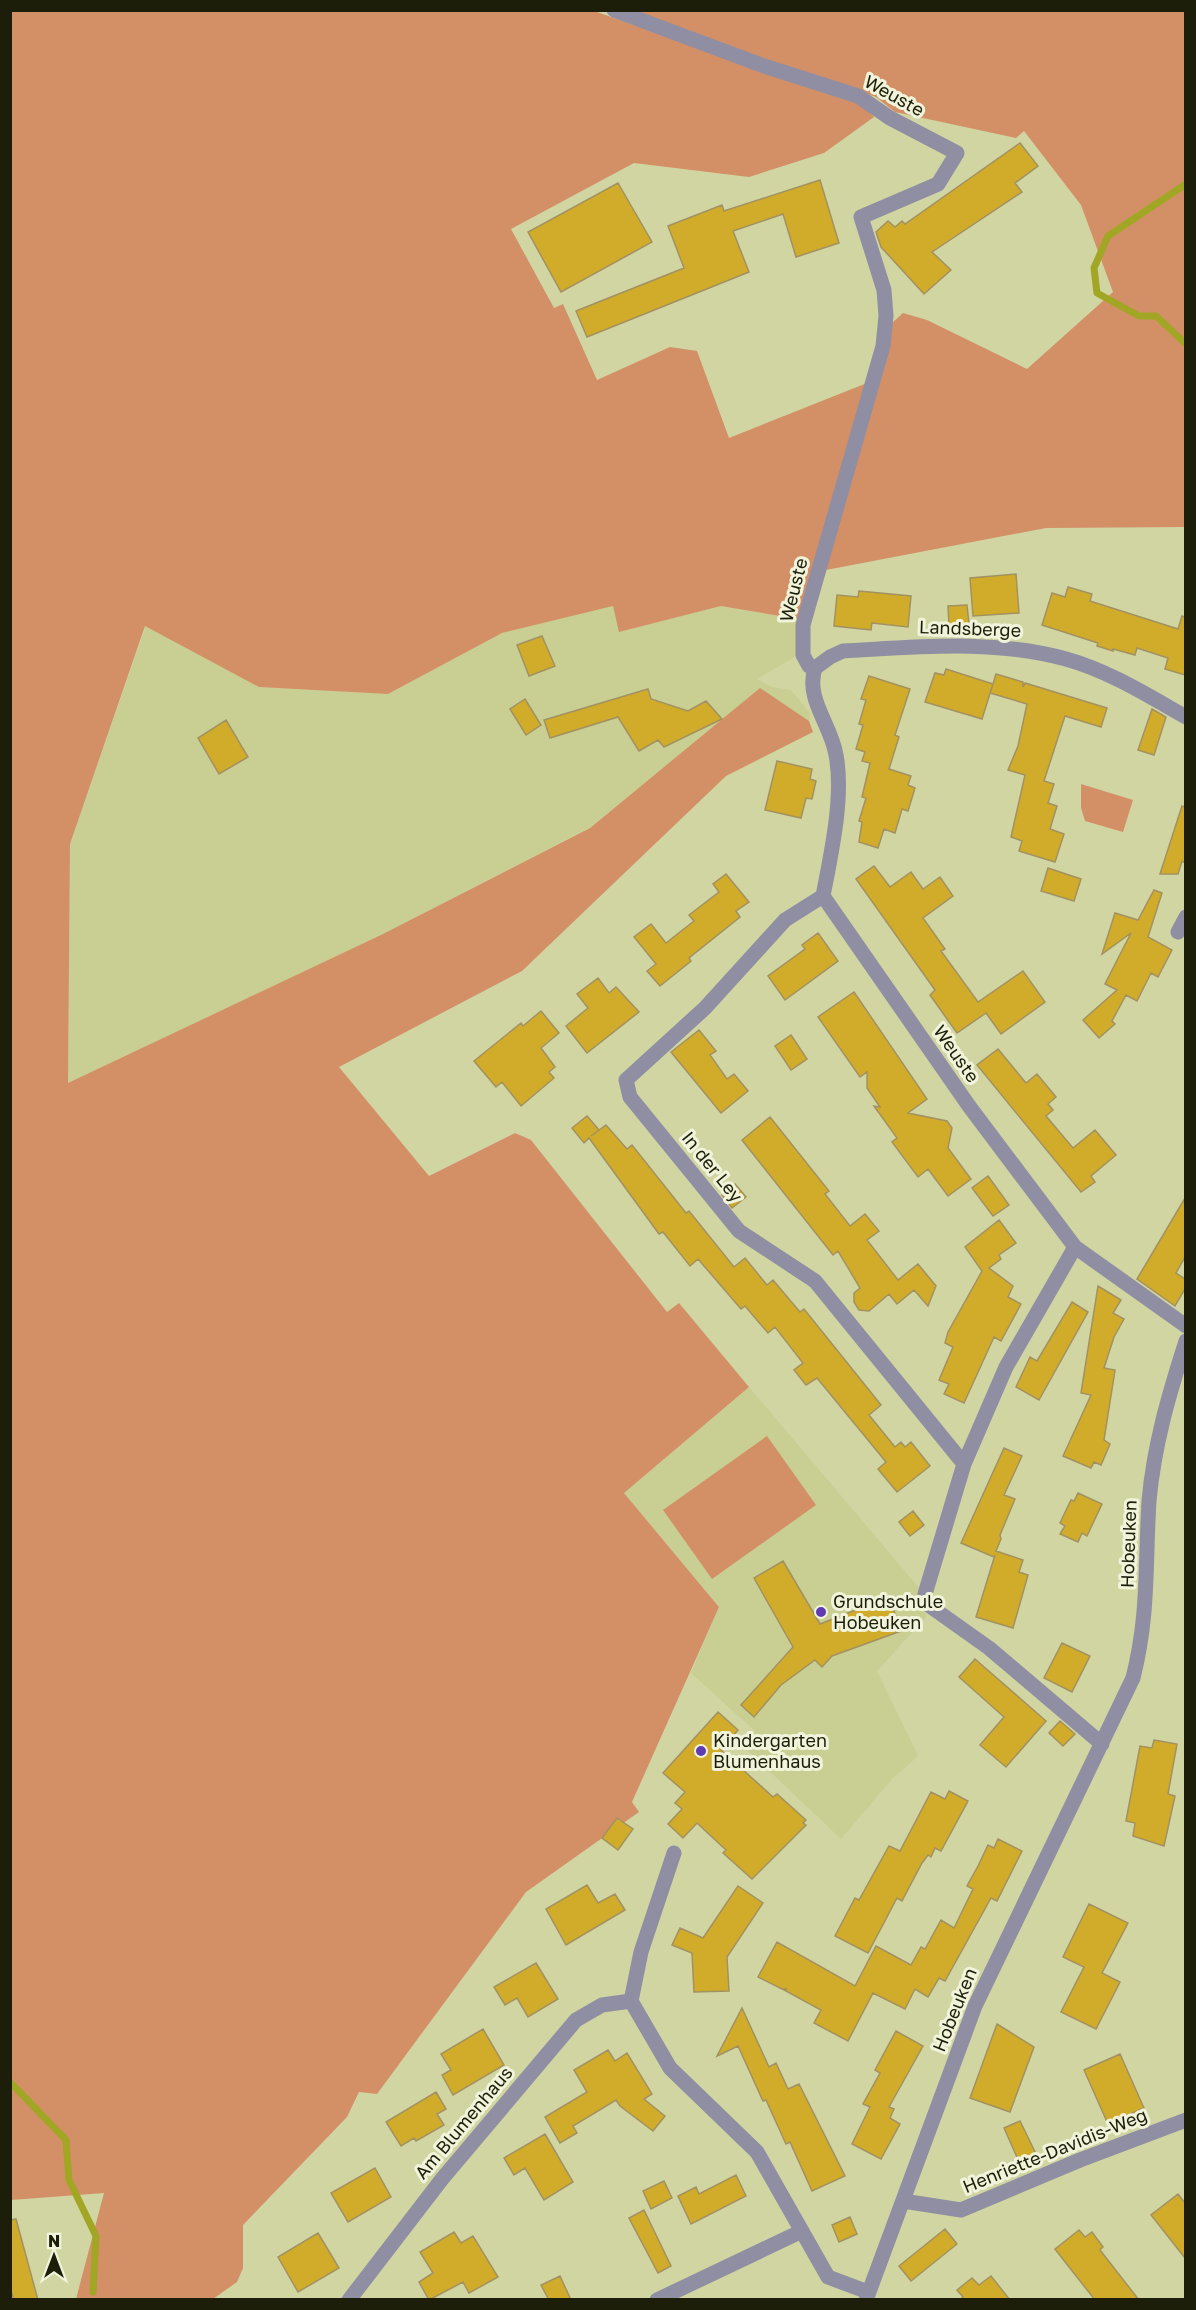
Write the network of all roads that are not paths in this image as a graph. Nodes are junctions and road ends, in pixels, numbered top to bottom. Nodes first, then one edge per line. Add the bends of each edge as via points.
1 (614, 10) edge
2 (815, 668) junction
3 (1185, 717) edge
4 (823, 896) junction
5 (1185, 917) edge
6 (1178, 932) dead end
7 (1075, 1247) junction
8 (1185, 1326) edge
9 (1185, 1341) edge
10 (964, 1464) junction
11 (1102, 1744) junction
12 (674, 1853) dead end
13 (631, 2001) junction
14 (1185, 2120) edge
15 (903, 2201) junction
16 (800, 2232) junction
17 (867, 2296) edge
18 (349, 2300) edge
19 (657, 2300) edge

1 - 2 street, Weuste via 858,96 890,118 957,153 938,184 861,217 884,290 883,346 803,625 803,655 809,666
2 - 3 street, Landsberge via 843,651 952,645 1028,650 1099,671
2 - 4 street, Weuste via 810,683 834,745 838,781
4 - 7 street, Weuste via 969,1106
4 - 10 street, In der Ley via 785,920 705,1008 626,1080 630,1097 739,1231 814,1281
5 - 6 street
7 - 8 street, Weuste
7 - 10 street via 1006,1367
9 - 11 street, Hobeuken via 1155,1452 1142,1642 1132,1678
10 - 11 street via 925,1594 927,1604 989,1648
11 - 15 street, Hobeuken via 975,2006
12 - 13 street via 642,1952
13 - 16 street via 670,2068 757,2152 787,2201
13 - 18 street, Am Blumenhaus via 602,2005 576,2020 442,2179
14 - 15 street, Henriette-Davidis-Weg via 961,2210
15 - 17 street, Hobeuken
16 - 17 street via 828,2277
16 - 19 street

